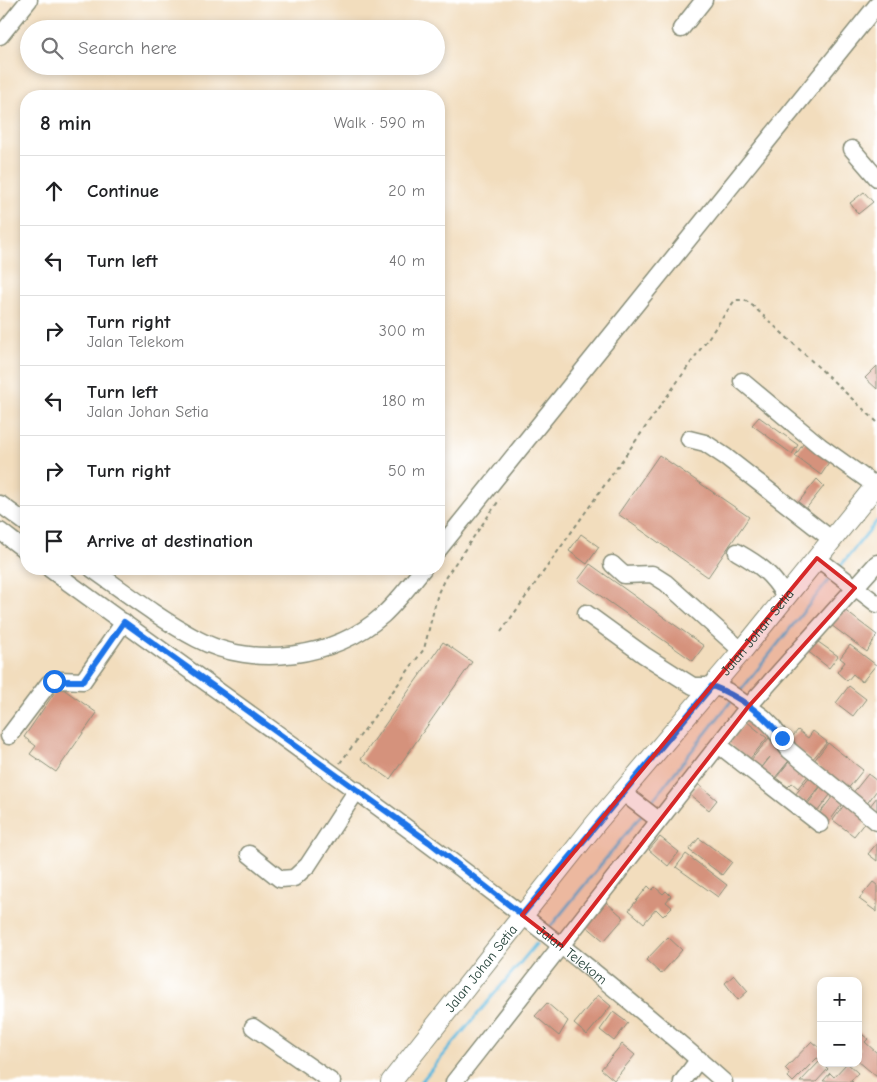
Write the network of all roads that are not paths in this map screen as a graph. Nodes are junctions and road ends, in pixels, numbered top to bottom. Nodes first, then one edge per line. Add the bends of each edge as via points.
1 (29, 0) edge
2 (704, 0) edge
3 (877, 5) edge
4 (681, 29) dead end
5 (0, 36) edge
6 (852, 149) dead end
7 (877, 178) edge
8 (742, 381) dead end
9 (689, 440) dead end
10 (877, 485) edge
11 (0, 504) edge
12 (20, 519) edge
13 (0, 532) edge
14 (831, 539) junction
15 (445, 542) edge
16 (20, 547) edge
17 (737, 552) dead end
18 (822, 562) junction
19 (877, 563) edge
20 (612, 564) dead end
21 (58, 575) edge
22 (101, 575) edge
23 (418, 575) edge
24 (851, 584) junction
25 (785, 596) junction
26 (877, 604) edge
27 (586, 612) dead end
28 (124, 622) junction
29 (742, 651) junction
30 (719, 689) junction
31 (745, 705) junction
32 (8, 736) dead end
33 (720, 746) junction
34 (357, 790) junction
35 (626, 795) junction
36 (652, 815) dead end
37 (877, 822) edge
38 (820, 824) dead end
39 (249, 854) dead end
40 (522, 915) junction
41 (562, 946) junction
42 (253, 1027) dead end
43 (699, 1060) junction
44 (332, 1082) edge
45 (391, 1082) edge
46 (454, 1082) edge
47 (682, 1082) edge
48 (724, 1082) edge

1 - 5 street
2 - 4 street
3 - 15 street
6 - 7 street
8 - 10 street via 820,446
9 - 14 street via 705,443 726,457
10 - 14 main road, Jalan Johan Setia
11 - 12 street
13 - 16 street
14 - 18 main road, Jalan Johan Setia
17 - 25 street via 757,562 772,576
18 - 24 street
18 - 25 main road, Jalan Johan Setia
19 - 24 street
20 - 29 street via 624,575 652,574 666,583
21 - 28 street, Jalan Telekom
22 - 23 street via 198,640 231,652 268,656 298,654 328,646 360,631 382,615
24 - 26 street
24 - 31 street
25 - 29 main road, Jalan Johan Setia
27 - 30 street via 693,686
28 - 32 street via 83,681 49,683
28 - 34 street, Jalan Telekom
29 - 30 main road, Jalan Johan Setia
30 - 31 street
30 - 35 main road, Jalan Johan Setia
31 - 33 street
31 - 37 street via 772,726 789,750
33 - 38 street
33 - 41 street via 658,820
34 - 39 street via 308,865 294,878 280,879
34 - 40 street, Jalan Telekom
35 - 36 street
35 - 40 main road, Jalan Johan Setia
40 - 41 street, Jalan Telekom
40 - 45 main road, Jalan Johan Setia
41 - 43 street, Jalan Telekom
41 - 46 street
42 - 44 street
43 - 47 street
43 - 48 street, Jalan Telekom

